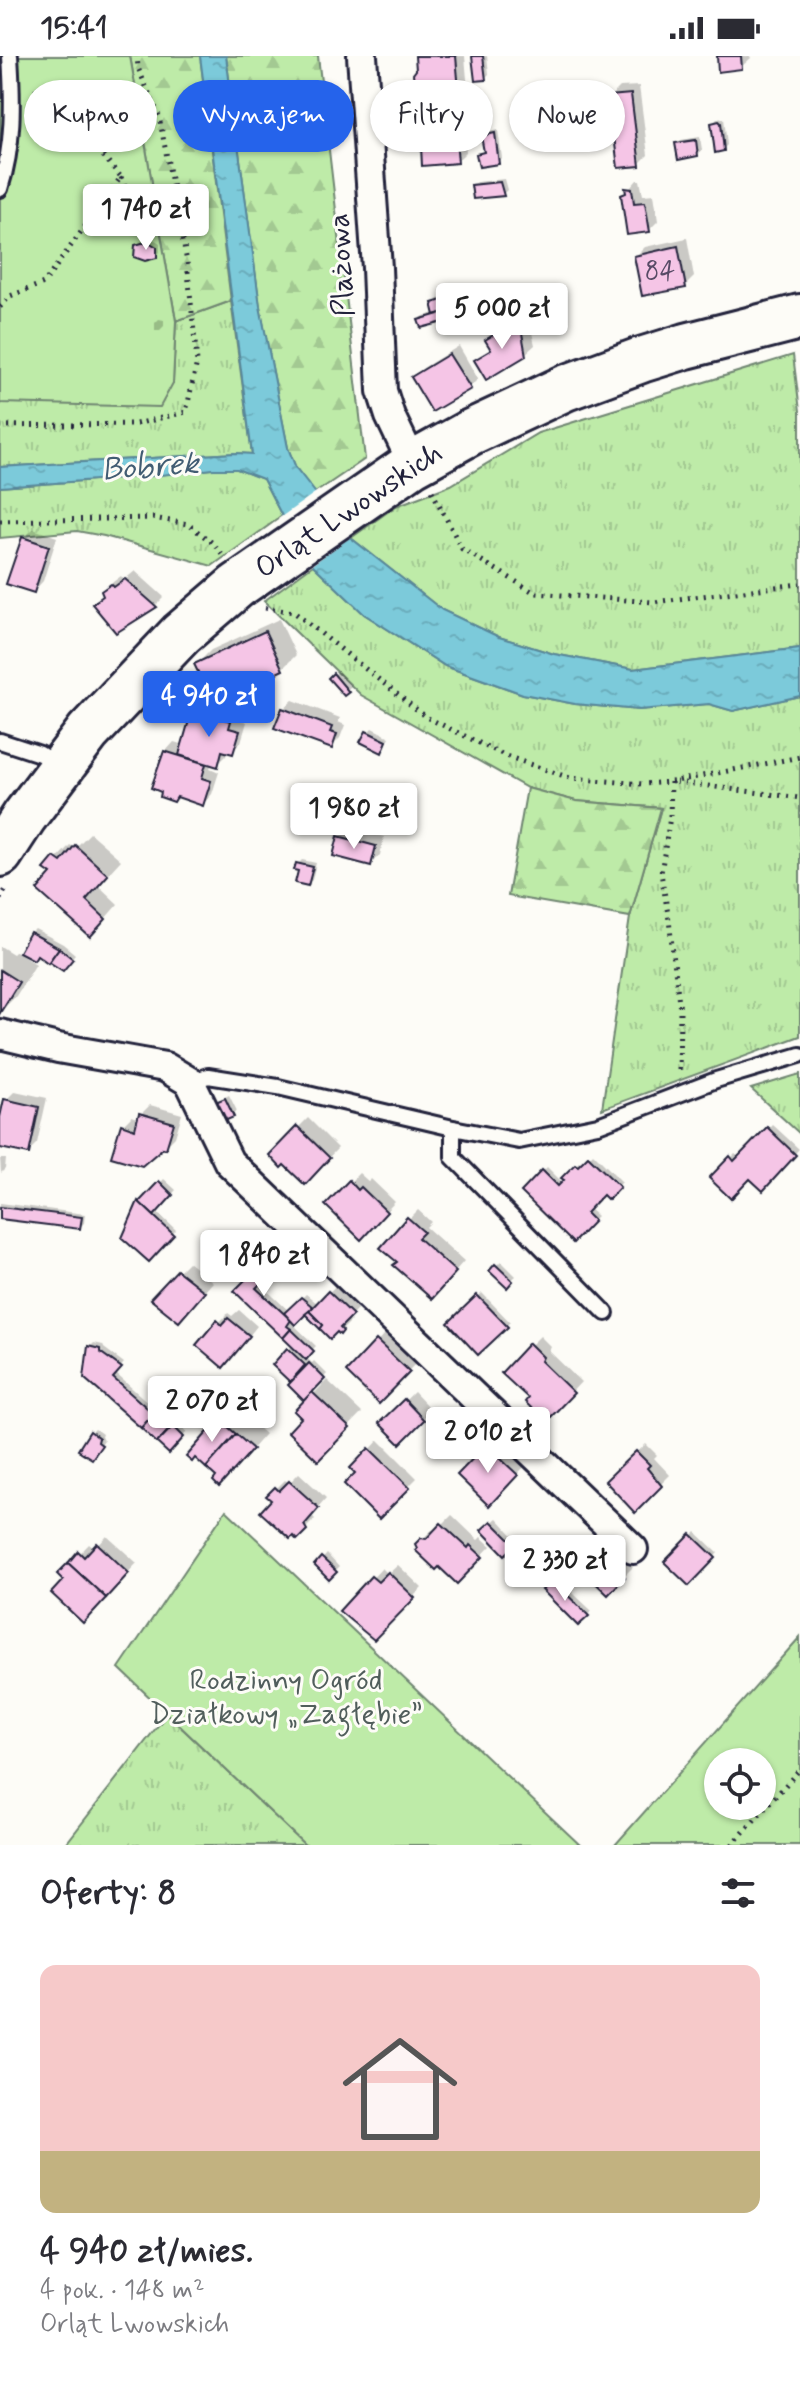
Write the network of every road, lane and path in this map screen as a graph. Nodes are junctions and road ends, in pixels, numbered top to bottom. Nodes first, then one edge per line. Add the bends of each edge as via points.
1 (10, 56) edge
2 (137, 56) edge
3 (362, 56) edge
4 (12, 75) junction
5 (121, 177) junction
6 (0, 189) edge
7 (127, 227) dead end
8 (0, 307) edge
9 (800, 317) edge
10 (0, 426) edge
11 (419, 472) junction
12 (0, 521) edge
13 (800, 584) edge
14 (240, 585) junction
15 (0, 741) edge
16 (800, 757) edge
17 (60, 768) junction
18 (671, 782) junction
19 (800, 798) edge
20 (0, 854) edge
21 (0, 1034) edge
22 (800, 1055) edge
23 (190, 1082) junction
24 (683, 1093) junction
25 (453, 1128) junction
26 (606, 1313) dead end
27 (633, 1549) dead end
28 (800, 1769) edge
29 (732, 1845) edge

1 - 4 lane
2 - 10 path via 159,116 187,262 197,362 186,412 136,424
3 - 11 street, Plażowa via 382,391
4 - 5 path via 21,75
4 - 6 lane via 14,117
5 - 7 path via 130,211
5 - 8 path via 44,283 10,296
9 - 11 main road, Orląt Lwowskich via 686,346 565,388 471,432
11 - 13 path via 462,549 535,593 653,602
11 - 14 main road, Orląt Lwowskich
12 - 14 path via 153,518 188,524 214,544
14 - 17 main road, Orląt Lwowskich via 181,634
14 - 18 path via 294,612 426,717 506,756 570,778
15 - 17 lane via 40,754
16 - 18 path
17 - 20 main road, Orląt Lwowskich via 19,814
18 - 19 path
18 - 24 path via 661,873 680,1011
21 - 23 street via 165,1067
22 - 24 lane
23 - 25 lane via 208,1076 278,1087
23 - 27 street via 229,1162
24 - 25 lane via 598,1125 519,1141
25 - 26 lane via 453,1157
28 - 29 path

